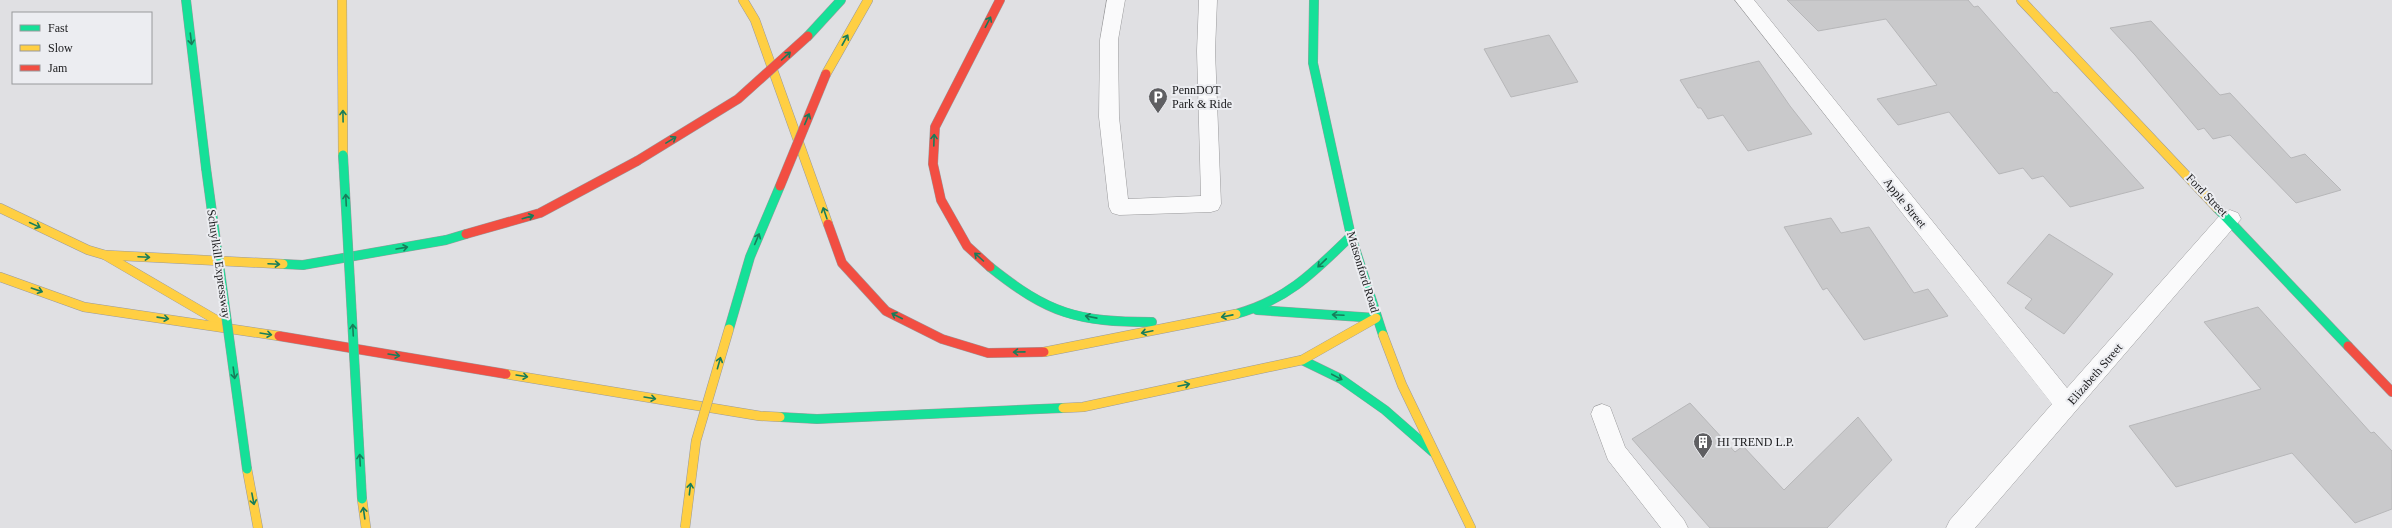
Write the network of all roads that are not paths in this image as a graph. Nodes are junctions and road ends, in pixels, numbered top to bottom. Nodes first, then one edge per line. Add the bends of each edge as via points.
1 (186, 0) edge
2 (342, 0) edge
3 (743, 0) edge
4 (841, 0) edge
5 (868, 0) edge
6 (1000, 0) edge
7 (1116, 0) edge
8 (1208, 0) edge
9 (1314, 0) edge
10 (1744, 0) edge
11 (2020, 0) edge
12 (0, 208) edge
13 (2230, 219) junction
14 (1351, 236) junction
15 (105, 255) junction
16 (0, 277) edge
17 (1256, 310) junction
18 (1376, 318) junction
19 (1199, 322) junction
20 (227, 327) junction
21 (1302, 360) junction
22 (2392, 392) edge
23 (2067, 405) junction
24 (1602, 414) dead end
25 (1433, 452) junction
26 (258, 528) edge
27 (366, 528) edge
28 (685, 528) edge
29 (1471, 528) edge
30 (1676, 528) edge
31 (1959, 528) edge

1 -> 26 main road, Schuylkill Expressway, bridge via 247,469
27 -> 2 main road, bridge via 362,499 343,155
19 -> 3 main road via 1051,352 988,353 942,339 886,311 842,263 755,20
15 -> 4 main road, bridge via 303,265 446,240 540,213 637,161 738,99 808,36
28 -> 5 main road, bridge via 696,441 750,257 826,74
19 -> 6 main road via 1113,322 1057,311 1006,281 967,246 941,200 933,164 934,127
7 - 8 lane via 1109,40 1109,117 1119,207 1211,204 1206,51
9 - 14 main road, Matsonford Road via 1313,63
10 - 23 street, Apple Street
11 - 13 main road, Ford Street
12 -> 15 main road via 88,250
13 - 22 main road, Ford Street
13 - 23 street, Elizabeth Street
14 -> 17 main road via 1292,292
14 - 18 main road, Matsonford Road
15 - 20 main road
16 -> 20 main road via 84,307
18 -> 17 main road
17 -> 19 main road
18 - 21 main road
18 - 25 main road, Matsonford Road via 1402,385
20 -> 21 main road via 760,416 817,419 1083,407
21 -> 25 main road via 1341,379 1385,410
23 - 31 street, Elizabeth Street
24 - 30 lane via 1616,453
25 - 29 main road, Matsonford Road

